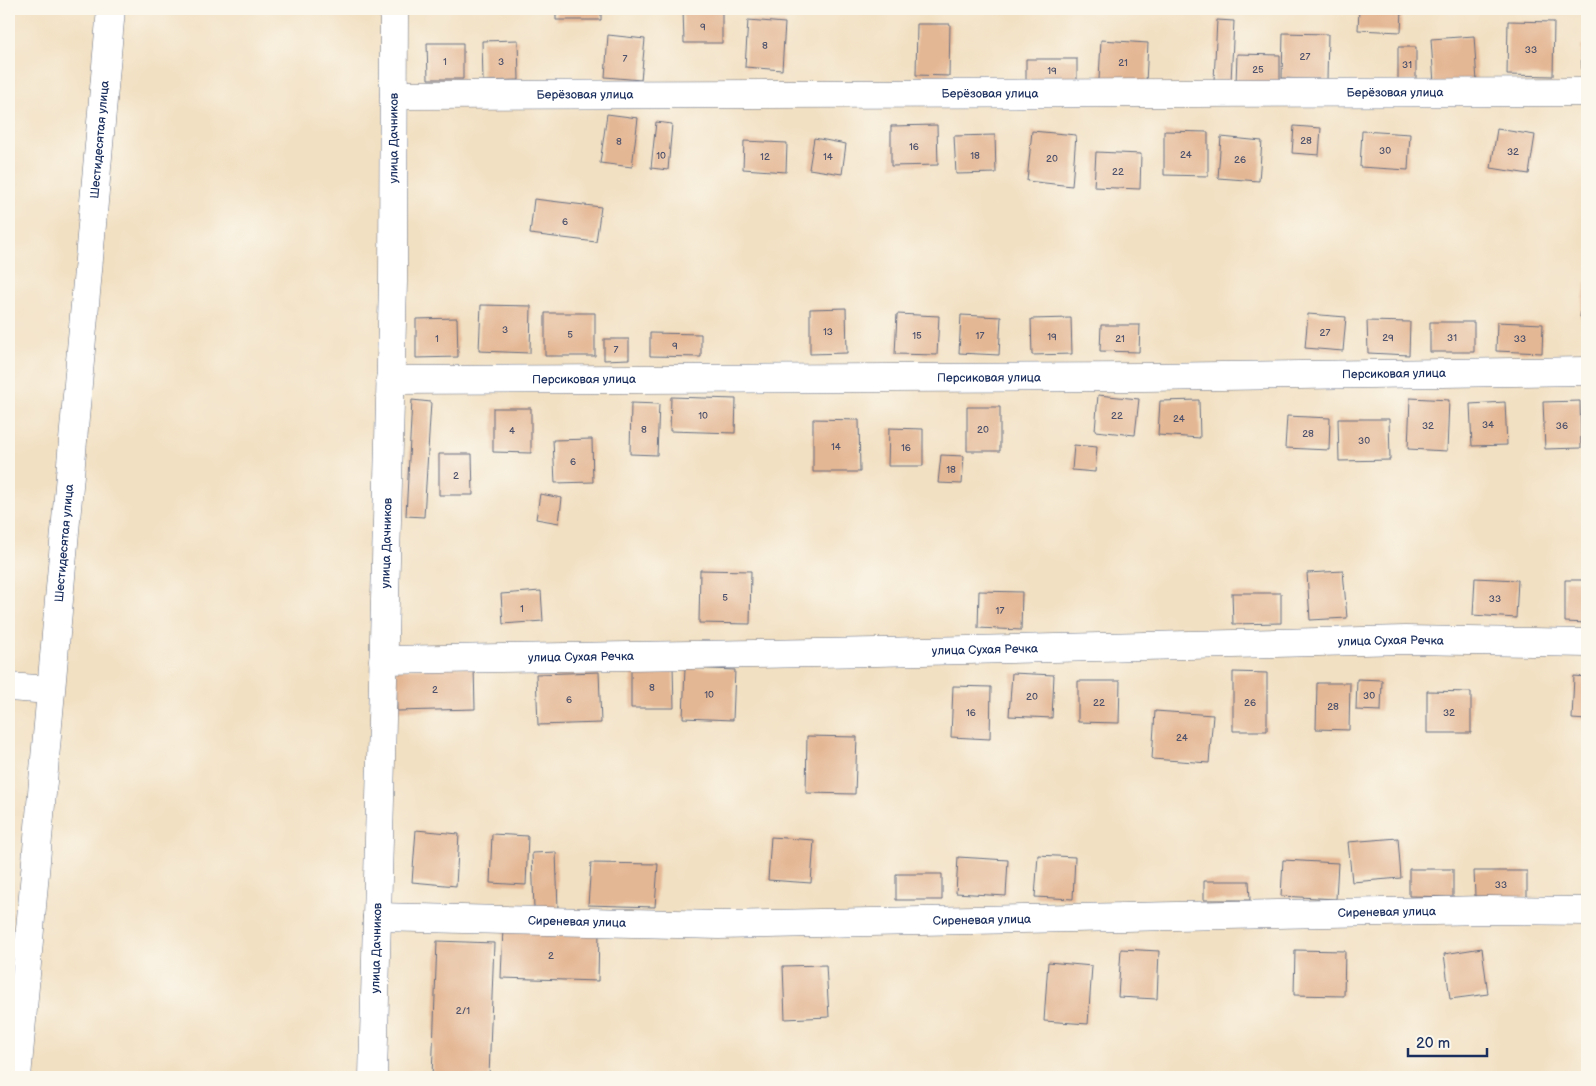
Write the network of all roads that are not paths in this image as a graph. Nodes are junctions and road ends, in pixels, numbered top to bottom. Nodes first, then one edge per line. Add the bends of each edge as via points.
1 (111, 9) edge
2 (394, 9) edge
3 (1587, 92) edge
4 (394, 95) junction
5 (1587, 371) edge
6 (390, 380) junction
7 (1587, 643) edge
8 (383, 660) junction
9 (9, 687) edge
10 (50, 690) junction
11 (1587, 911) edge
12 (377, 917) junction
13 (17, 1077) edge
14 (373, 1077) edge

1 - 10 street, Шестидесятая улица
2 - 4 street, улица Дачников
3 - 4 street, Берёзовая улица
4 - 6 street, улица Дачников
5 - 6 street, Персиковая улица via 1145,377
6 - 8 street, улица Дачников
7 - 8 street, улица Сухая Речка via 1405,640
8 - 12 street, улица Дачников
9 - 10 street
10 - 13 street, Шестидесятая улица
11 - 12 street, Сиреневая улица via 1478,910 719,925
12 - 14 street, улица Дачников

